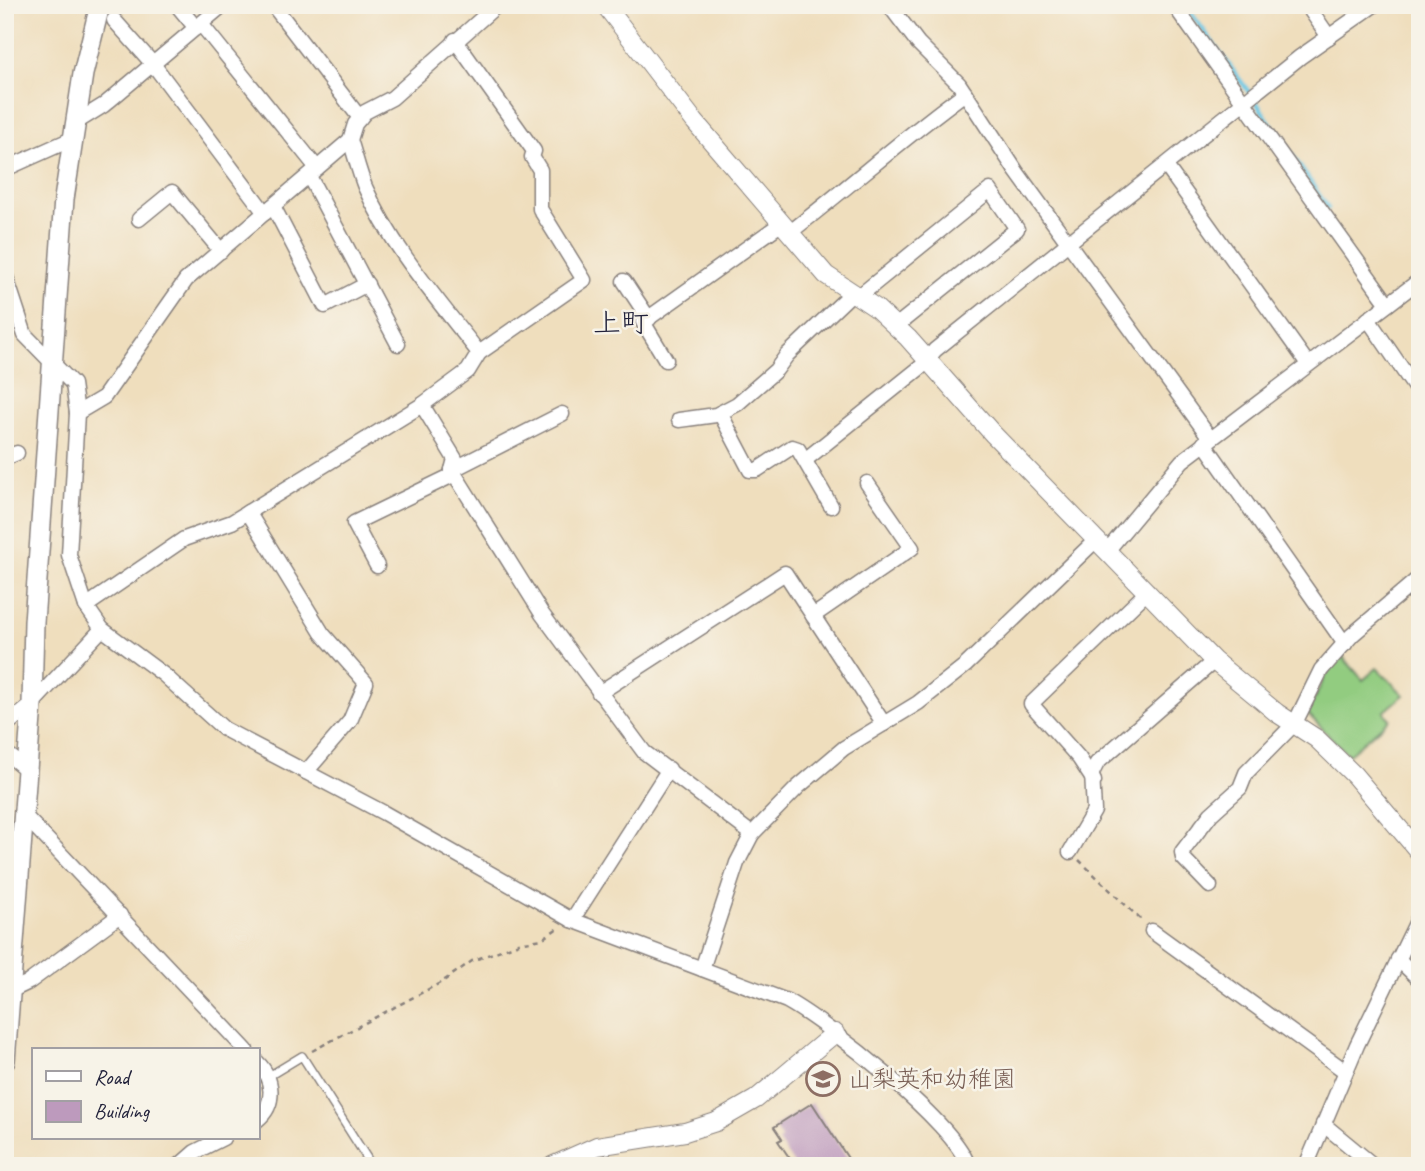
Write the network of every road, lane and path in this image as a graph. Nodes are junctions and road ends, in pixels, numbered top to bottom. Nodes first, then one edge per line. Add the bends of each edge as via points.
1 (100, 5) edge
2 (177, 5) edge
3 (223, 5) edge
4 (273, 5) edge
5 (497, 5) edge
6 (605, 5) edge
7 (889, 5) edge
8 (1174, 5) edge
9 (1307, 5) edge
10 (1374, 5) edge
11 (114, 20) dead end
12 (198, 26) junction
13 (1329, 37) junction
14 (455, 40) junction
15 (153, 64) junction
16 (965, 93) junction
17 (1249, 100) junction
18 (360, 118) junction
19 (74, 131) junction
20 (350, 140) junction
21 (1166, 166) junction
22 (5, 169) edge
23 (313, 172) junction
24 (269, 209) junction
25 (139, 219) dead end
26 (785, 228) junction
27 (1068, 244) junction
28 (221, 251) junction
29 (5, 274) edge
30 (1420, 280) edge
31 (624, 281) dead end
32 (367, 284) junction
33 (854, 295) junction
34 (1388, 304) junction
35 (649, 319) junction
36 (1368, 319) junction
37 (896, 326) junction
38 (398, 344) dead end
39 (479, 353) junction
40 (928, 359) junction
41 (666, 360) dead end
42 (54, 362) junction
43 (1308, 364) junction
44 (1420, 395) edge
45 (422, 405) junction
46 (77, 413) junction
47 (720, 413) junction
48 (562, 414) dead end
49 (680, 420) dead end
50 (1207, 441) junction
51 (805, 460) junction
52 (453, 472) junction
53 (867, 483) dead end
54 (831, 506) dead end
55 (248, 512) junction
56 (1101, 546) junction
57 (377, 566) dead end
58 (1420, 578) edge
59 (1147, 591) junction
60 (86, 606) junction
61 (813, 616) junction
62 (102, 629) junction
63 (1345, 643) junction
64 (1214, 661) junction
65 (599, 693) junction
66 (32, 704) junction
67 (1295, 723) junction
68 (884, 724) junction
69 (5, 726) edge
70 (5, 752) edge
71 (669, 769) junction
72 (27, 770) junction
73 (306, 772) junction
74 (1094, 780) junction
75 (24, 815) junction
76 (752, 834) junction
77 (1070, 852) joint
78 (1420, 853) edge
79 (1209, 886) dead end
80 (120, 915) junction
81 (1420, 915) edge
82 (569, 919) junction
83 (1152, 931) joint
84 (1398, 959) junction
85 (702, 969) junction
86 (1420, 980) edge
87 (8, 991) edge
88 (835, 1033) junction
89 (244, 1048) edge
90 (302, 1056) junction
91 (5, 1061) edge
92 (259, 1064) edge
93 (1345, 1071) junction
94 (269, 1076) junction
95 (259, 1117) edge
96 (1323, 1124) junction
97 (219, 1140) edge
98 (183, 1164) edge
99 (372, 1166) edge
100 (552, 1166) edge
101 (968, 1166) edge
102 (1306, 1166) edge
103 (1374, 1166) edge

1 - 19 main road
2 - 12 street
3 - 12 street
4 - 18 street
5 - 14 street
6 - 26 street
7 - 16 street
8 - 17 street
9 - 13 street
10 - 13 street
11 - 15 street
12 - 15 street
12 - 23 street
13 - 17 street
14 - 18 street via 392,98
14 - 39 street via 534,151 532,157 540,170 540,209 584,281
15 - 19 street
15 - 24 street
16 - 26 street via 863,176
16 - 27 street
17 - 21 street
17 - 34 street
18 - 20 street
19 - 22 street
19 - 42 main road via 64,199
20 - 23 street
20 - 39 street via 365,186 383,220
21 - 27 street
21 - 43 street
23 - 24 street
23 - 32 street
24 - 28 street
24 - 32 street via 325,306
25 - 28 street via 172,192
26 - 33 street via 826,275
26 - 35 street
27 - 40 street
27 - 50 street
28 - 46 street via 186,281 104,397
29 - 42 street via 25,335
30 - 34 street
31 - 35 street
32 - 38 street
33 - 37 street
33 - 37 street via 990,190 1017,229
33 - 47 street via 776,370
34 - 36 street
35 - 41 street via 643,322
36 - 43 street
36 - 44 street
37 - 40 street
39 - 45 street via 468,371
40 - 51 street
40 - 56 street
42 - 46 street via 73,384
42 - 66 main road
43 - 50 street
45 - 52 street via 455,459
45 - 55 street
46 - 60 street via 69,555
47 - 49 street
47 - 51 street via 750,470 792,447
48 - 52 street
50 - 56 street
50 - 63 street
51 - 54 street
52 - 57 street via 354,523
52 - 65 street via 542,614
53 - 61 street via 912,548
55 - 60 street via 184,540
55 - 73 street via 322,633 366,683 350,721
56 - 59 street
56 - 68 street via 966,665
58 - 63 street
59 - 64 street
59 - 74 street via 1031,704
60 - 62 street
61 - 65 street via 785,573
61 - 68 street
62 - 66 street
62 - 73 street via 164,675 224,729
63 - 67 street via 1321,670
64 - 67 street
64 - 74 street via 1097,763
65 - 71 street via 644,752
66 - 69 street
66 - 72 main road
67 - 78 street via 1354,775
67 - 79 street via 1246,773 1240,788 1211,814 1182,852
68 - 76 street via 844,748
70 - 72 street
71 - 76 street
71 - 82 street
72 - 75 main road
73 - 82 street
74 - 77 street via 1094,811
75 - 80 street
75 - 87 main road
76 - 85 street via 737,863
77 - 83 path
80 - 87 street via 29,982
80 - 89 street
81 - 84 street
82 - 85 street
82 - 90 path via 542,939 472,961 442,982
83 - 93 street
84 - 86 street
84 - 93 street
85 - 88 street via 787,1001
87 - 91 main road
88 - 100 street via 756,1099 716,1122 685,1132 597,1146
88 - 101 street via 931,1114 951,1136
90 - 94 lane
90 - 99 lane
92 - 94 street
93 - 96 street
94 - 95 street via 269,1104
96 - 102 street
96 - 103 street
97 - 98 street

